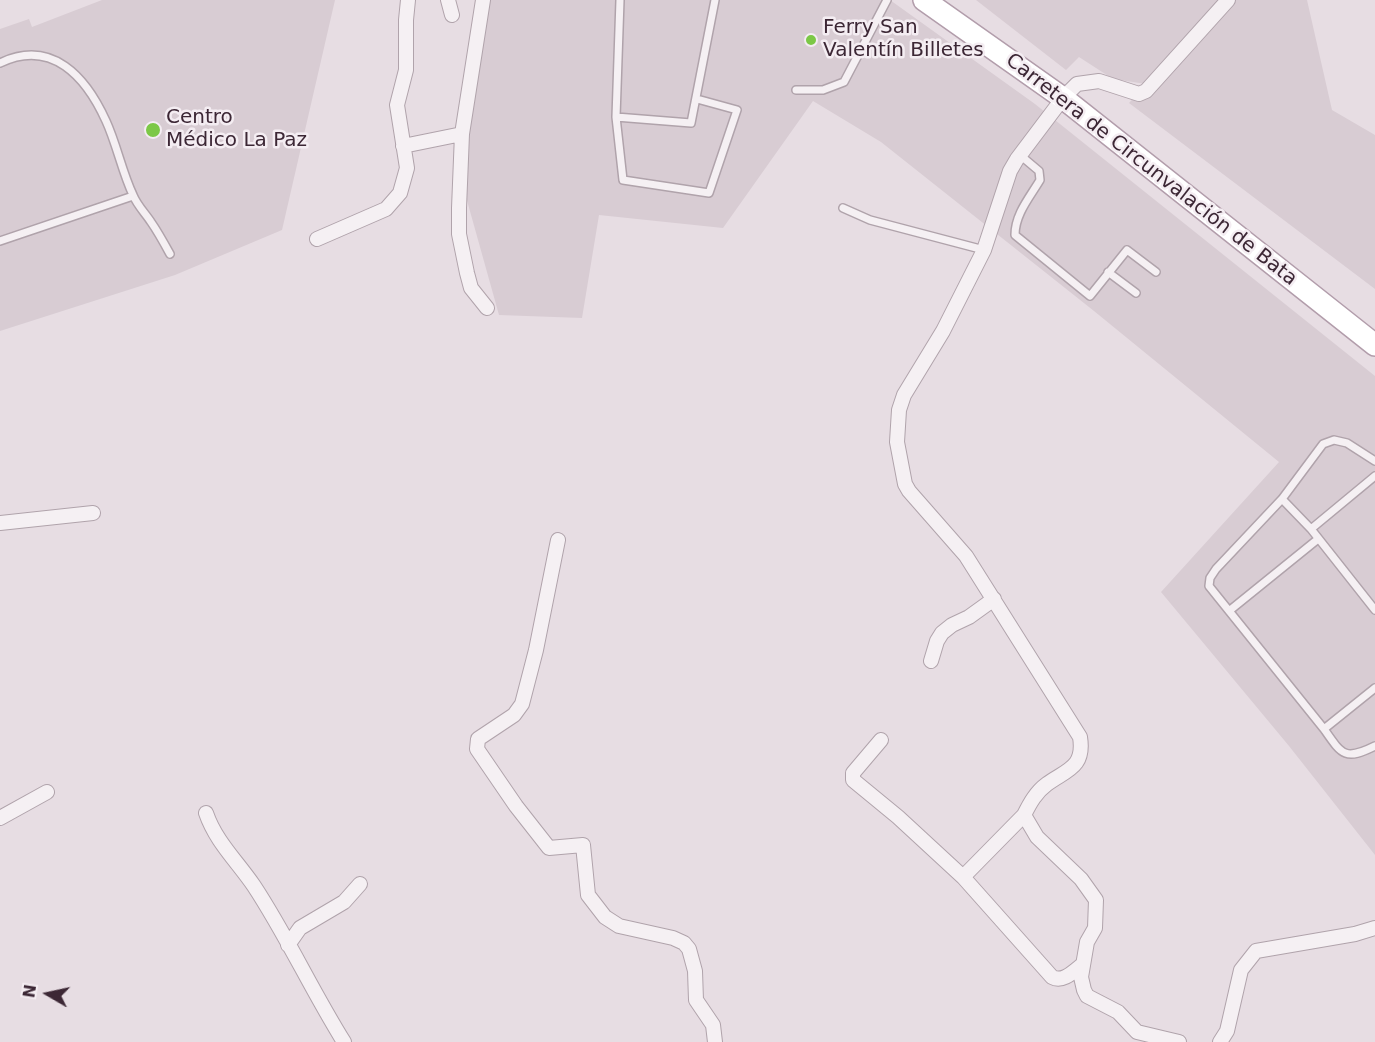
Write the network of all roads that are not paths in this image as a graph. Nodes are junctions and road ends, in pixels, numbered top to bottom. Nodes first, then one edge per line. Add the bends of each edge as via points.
1 (408, 0) edge
2 (448, 0) edge
3 (483, 0) edge
4 (620, 0) edge
5 (715, 0) edge
6 (887, 0) edge
7 (924, 0) edge
8 (1228, 0) edge
9 (452, 15) dead end
10 (0, 63) edge
11 (796, 90) dead end
12 (1064, 98) junction
13 (697, 99) junction
14 (616, 117) junction
15 (462, 134) junction
16 (404, 146) junction
17 (1020, 155) junction
18 (133, 196) junction
19 (843, 208) dead end
20 (317, 239) dead end
21 (0, 241) edge
22 (984, 250) junction
23 (170, 254) dead end
24 (1108, 272) junction
25 (1156, 272) dead end
26 (1136, 293) dead end
27 (487, 308) dead end
28 (1375, 345) edge
29 (1375, 461) edge
30 (1375, 476) edge
31 (1281, 499) junction
32 (93, 513) dead end
33 (0, 523) edge
34 (1311, 529) junction
35 (1318, 539) junction
36 (558, 540) dead end
37 (994, 599) junction
38 (1375, 610) edge
39 (1229, 611) junction
40 (931, 661) dead end
41 (1375, 688) edge
42 (1324, 729) junction
43 (881, 740) dead end
44 (1375, 746) edge
45 (47, 792) dead end
46 (206, 813) dead end
47 (1024, 815) junction
48 (0, 818) edge
49 (963, 877) junction
50 (360, 884) dead end
51 (1375, 928) edge
52 (288, 945) junction
53 (1083, 964) junction
54 (1136, 1037) edge
55 (344, 1042) edge
56 (715, 1042) edge
57 (1179, 1042) edge
58 (1220, 1042) edge

1 - 16 street via 406,70 398,105
2 - 9 street
3 - 15 street
4 - 14 lane
5 - 13 lane
6 - 11 lane via 844,82 823,90
7 - 12 main road, Carretera de Circunvalación de Bata
8 - 12 street via 1146,91 1139,94 1088,81 1077,84
10 - 18 lane via 27,54 44,56 59,60 82,82 106,122
12 - 17 street
12 - 28 main road, Carretera de Circunvalación de Bata
13 - 14 lane via 691,123
13 - 14 lane via 737,110 709,193 623,180
15 - 16 street
15 - 27 street via 462,254 471,288
16 - 20 street via 407,168 400,193 386,209
17 - 22 street via 1010,171
17 - 24 lane via 1039,171 1040,180 1020,213 1015,235 1090,296
18 - 21 lane
18 - 23 lane
19 - 22 lane via 870,220
22 - 37 street via 943,331 904,394 896,436 909,491 959,547
24 - 25 lane via 1127,250
24 - 26 lane
29 - 31 lane via 1347,443 1334,440 1323,444
30 - 34 lane
31 - 34 lane
31 - 39 lane via 1210,578 1209,586
32 - 33 street
34 - 35 lane
35 - 38 lane
35 - 39 lane
36 - 56 street via 522,704 514,715 478,740 477,748 549,848 583,845 588,895 605,917 619,927 684,942 695,971 696,1000 713,1025
37 - 40 street via 942,633
37 - 47 street via 1082,744 1076,764 1046,784
39 - 42 lane
41 - 42 lane
42 - 44 lane via 1339,751 1348,756
43 - 49 street via 853,773 853,780
45 - 48 street
46 - 52 street via 220,844 253,885
47 - 49 street
47 - 53 street via 1037,837 1096,900 1095,928 1087,942
49 - 53 street via 1056,980
50 - 52 street via 344,902 300,928
51 - 58 street via 1256,951 1241,970 1227,1031
52 - 55 street
53 - 54 street via 1082,983 1087,996 1118,1012
54 - 57 street

